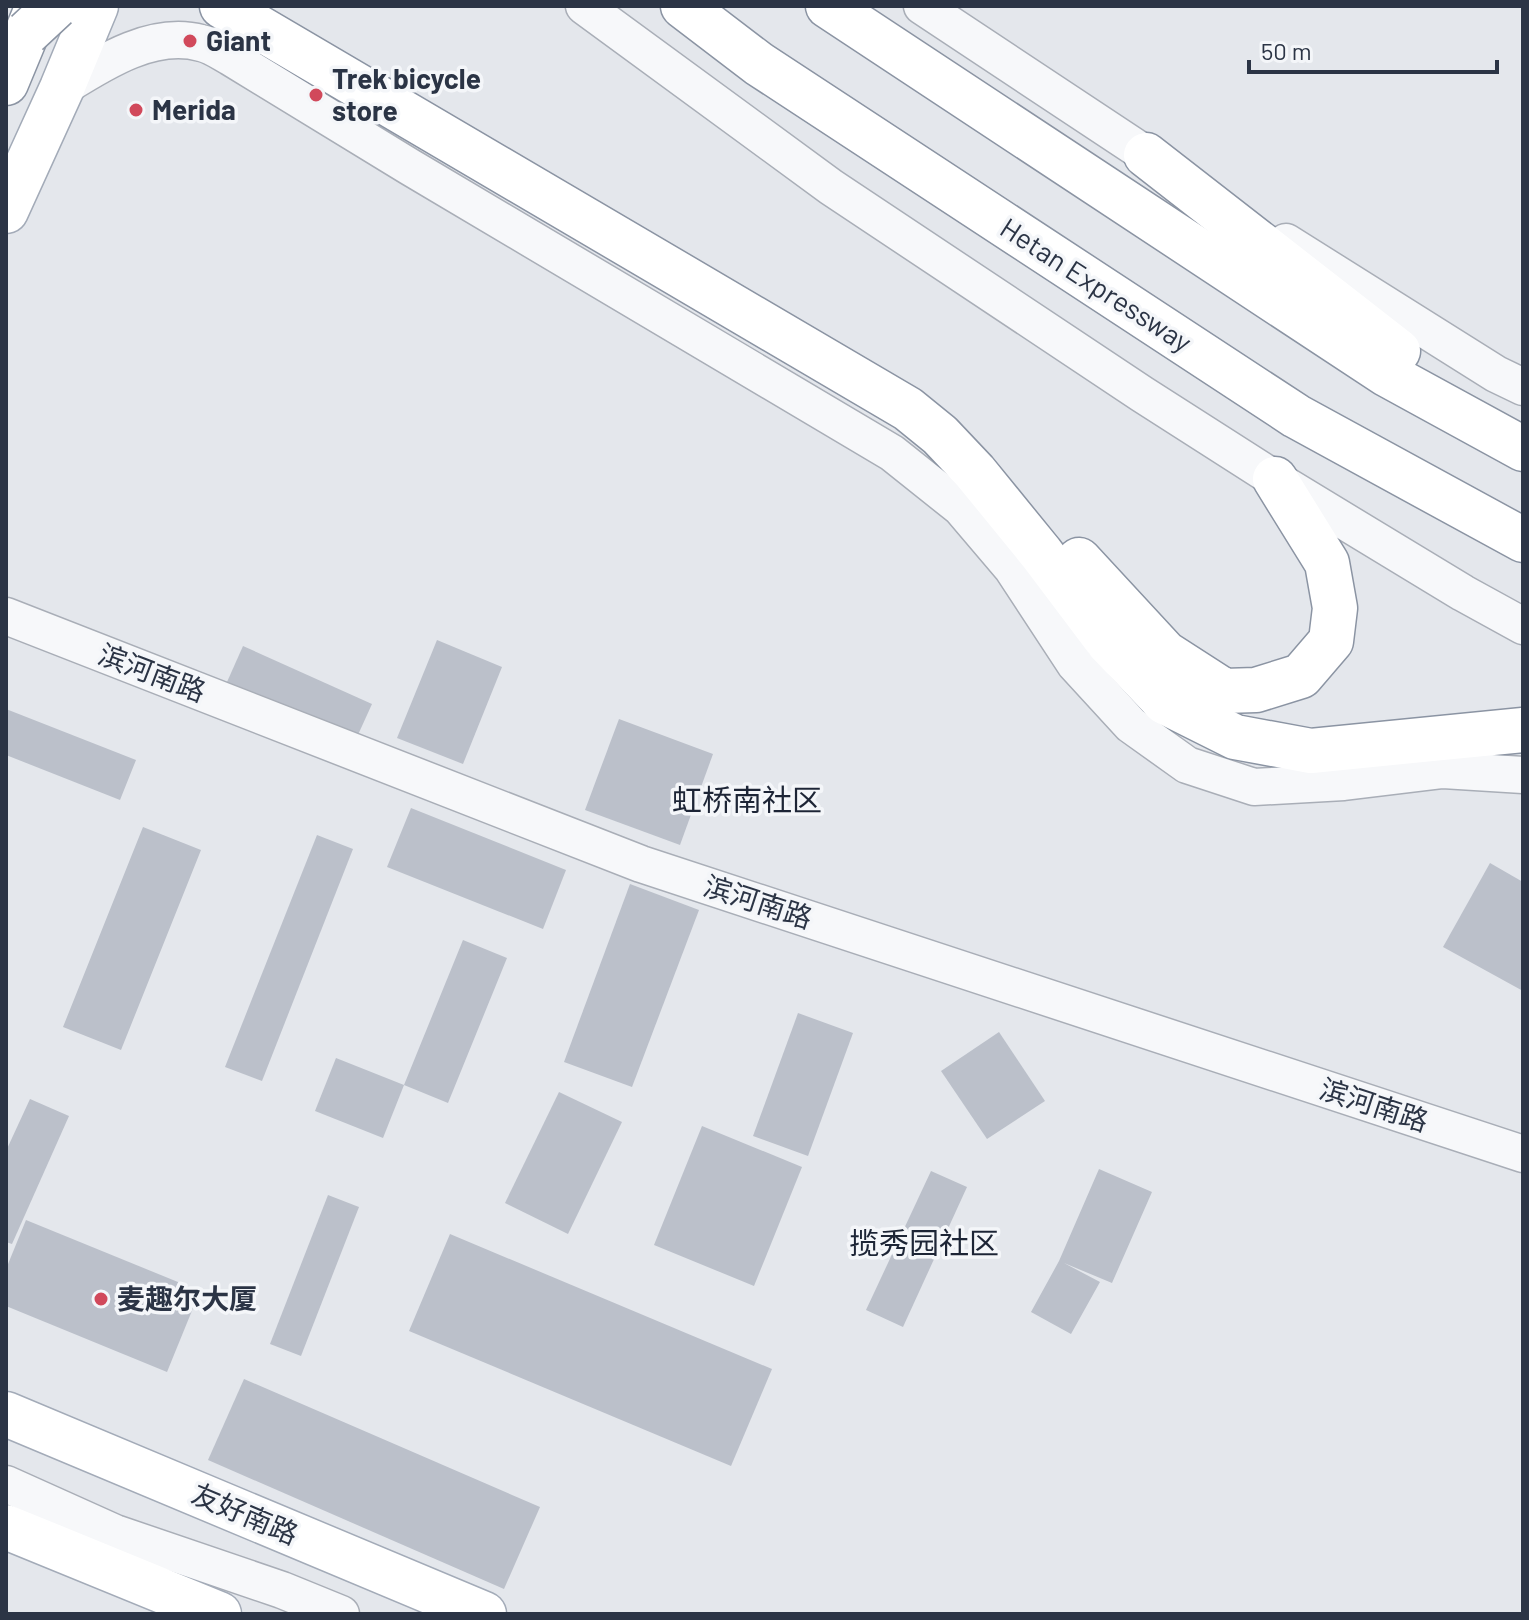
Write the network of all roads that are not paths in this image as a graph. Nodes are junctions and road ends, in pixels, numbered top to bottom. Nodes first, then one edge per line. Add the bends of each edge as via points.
1 (96, 6) edge
2 (222, 6) edge
3 (276, 6) edge
4 (584, 6) edge
5 (683, 6) edge
6 (828, 6) edge
7 (922, 6) edge
8 (41, 13) edge
9 (6, 83) edge
10 (62, 88) junction
11 (1146, 155) junction
12 (6, 211) edge
13 (1523, 387) edge
14 (1523, 448) edge
15 (984, 467) junction
16 (1275, 479) junction
17 (1523, 540) edge
18 (6, 616) edge
19 (1523, 626) edge
20 (1523, 730) edge
21 (1523, 775) edge
22 (1523, 1154) edge
23 (6, 1414) edge
24 (6, 1484) edge
25 (6, 1527) edge
26 (219, 1614) edge
27 (341, 1614) edge
28 (484, 1614) edge

1 - 10 main road
2 - 15 main road via 908,409
3 - 15 main road via 929,398 960,424
4 - 16 street via 831,187
5 - 17 main road, Hetan Expressway via 759,64 1296,416
6 - 14 main road via 1386,374
7 - 11 street
8 - 9 main road
8 - 10 street via 61,38
10 - 12 main road
10 - 21 street via 112,57 168,40 202,43 892,453 961,508 1012,568 1075,664 1131,725 1187,765 1254,787 1443,770
11 - 13 street
11 - 14 main road
15 - 16 main road via 1165,653 1224,691 1256,690 1301,676 1331,641 1335,608 1327,563
15 - 20 main road via 1108,642 1165,702 1235,737 1311,751
16 - 19 street
18 - 22 street, 滨河南路 via 641,864
23 - 28 main road, 友好南路
24 - 27 street via 115,1533
25 - 26 main road

